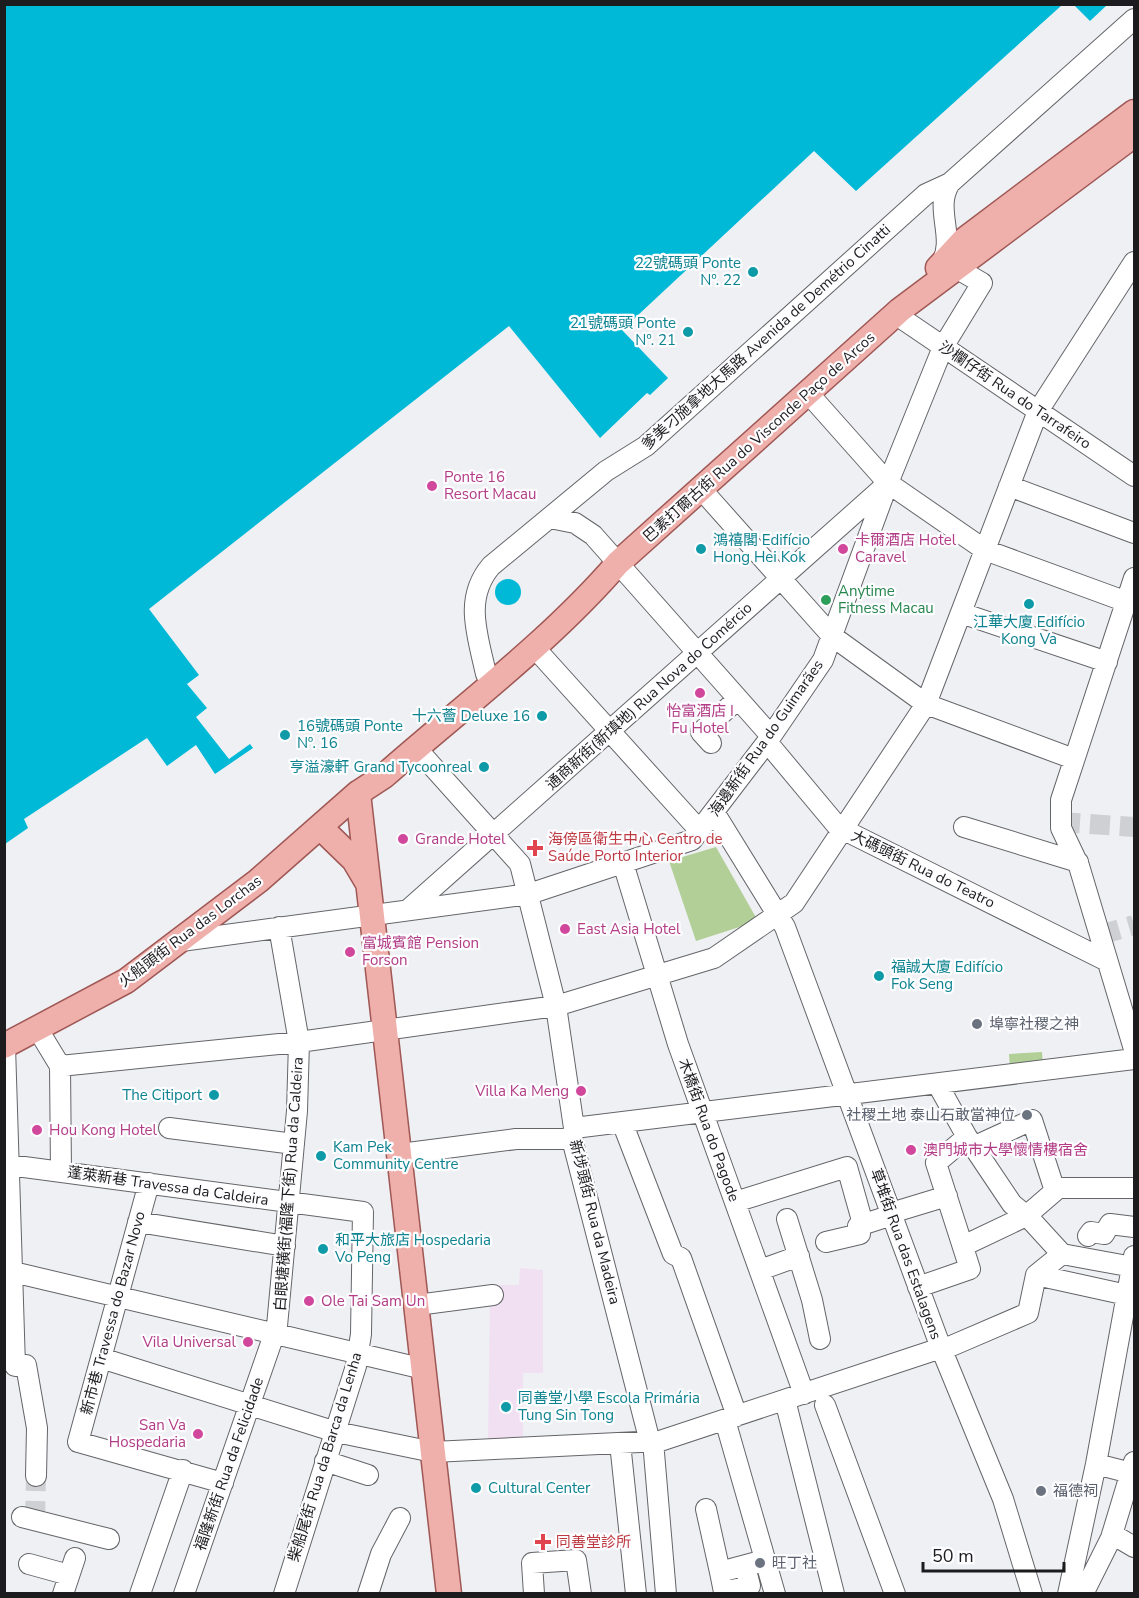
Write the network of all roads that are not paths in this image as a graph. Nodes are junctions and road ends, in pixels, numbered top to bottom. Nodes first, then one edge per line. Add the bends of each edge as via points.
1 (1134, 20) edge
2 (1134, 112) edge
3 (1134, 135) edge
4 (950, 183) junction
5 (944, 218) junction
6 (997, 237) junction
7 (964, 240) junction
8 (1134, 262) edge
9 (948, 267) junction
10 (897, 312) junction
11 (944, 347) junction
12 (807, 393) junction
13 (1038, 411) junction
14 (1134, 476) edge
15 (888, 483) junction
16 (1009, 486) junction
17 (701, 489) junction
18 (550, 518) junction
19 (1134, 533) edge
20 (985, 550) junction
21 (618, 563) junction
22 (1134, 578) edge
23 (781, 579) junction
24 (1127, 602) junction
25 (961, 612) junction
26 (832, 636) junction
27 (533, 646) junction
28 (697, 653) junction
29 (1107, 662) junction
30 (486, 674) junction
31 (738, 699) junction
32 (926, 704) junction
33 (610, 731) junction
34 (769, 739) junction
35 (711, 743) dead end
36 (416, 748) junction
37 (1074, 759) junction
38 (358, 792) junction
39 (714, 812) junction
40 (320, 827) junction
41 (964, 827) dead end
42 (844, 829) junction
43 (700, 831) junction
44 (494, 834) junction
45 (1078, 862) junction
46 (623, 863) junction
47 (370, 890) junction
48 (529, 894) junction
49 (409, 909) junction
50 (373, 914) junction
51 (779, 915) junction
52 (279, 927) junction
53 (181, 940) junction
54 (1107, 960) junction
55 (657, 975) junction
56 (556, 1006) junction
57 (1132, 1028) edge
58 (37, 1029) junction
59 (386, 1029) junction
60 (299, 1042) junction
61 (5, 1046) edge
62 (1134, 1049) edge
63 (1134, 1059) edge
64 (60, 1066) junction
65 (938, 1085) junction
66 (847, 1093) junction
67 (703, 1111) junction
68 (622, 1122) junction
69 (169, 1128) dead end
70 (573, 1134) junction
71 (970, 1142) junction
72 (294, 1144) junction
73 (400, 1154) junction
74 (9, 1165) junction
75 (61, 1172) junction
76 (149, 1184) junction
77 (1134, 1188) edge
78 (1054, 1189) junction
79 (947, 1196) junction
80 (289, 1202) junction
81 (735, 1202) junction
82 (363, 1212) joint
83 (891, 1214) junction
84 (1026, 1216) junction
85 (788, 1219) dead end
86 (138, 1222) junction
87 (863, 1224) junction
88 (1134, 1227) edge
89 (8, 1228) edge
90 (1088, 1236) dead end
91 (826, 1242) dead end
92 (285, 1246) junction
93 (963, 1246) junction
94 (1062, 1254) junction
95 (799, 1256) junction
96 (1133, 1262) edge
97 (760, 1270) junction
98 (13, 1272) junction
99 (1036, 1275) junction
100 (918, 1287) junction
101 (1130, 1293) edge
102 (493, 1295) dead end
103 (118, 1297) junction
104 (417, 1305) junction
105 (274, 1334) junction
106 (820, 1339) dead end
107 (941, 1349) junction
108 (358, 1354) junction
109 (101, 1358) junction
110 (424, 1369) junction
111 (804, 1394) junction
112 (785, 1400) junction
113 (250, 1404) junction
114 (825, 1405) dead end
115 (731, 1418) junction
116 (336, 1432) junction
117 (652, 1441) junction
118 (620, 1443) junction
119 (433, 1452) junction
120 (325, 1461) junction
121 (1096, 1464) junction
122 (1133, 1467) edge
123 (183, 1470) junction
124 (368, 1475) dead end
125 (36, 1476) tunnel mouth
126 (223, 1484) junction
127 (706, 1509) dead end
128 (22, 1517) dead end
129 (400, 1518) dead end
130 (1112, 1534) junction
131 (109, 1539) dead end
132 (1134, 1547) edge
133 (765, 1560) junction
134 (29, 1564) dead end
135 (69, 1576) edge
136 (140, 1593) edge
137 (184, 1593) edge
138 (284, 1593) edge
139 (368, 1593) edge
140 (449, 1593) edge
141 (534, 1593) edge
142 (581, 1593) edge
143 (636, 1593) edge
144 (666, 1593) edge
145 (775, 1593) edge
146 (834, 1593) edge
147 (895, 1593) edge
148 (1032, 1593) edge
149 (1068, 1593) edge
150 (1083, 1593) edge

1 - 4 street, 爹美刁施拿地大馬路 Avenida de Demétrio Cinatti
2 - 7 main road, 巴素打爾古街 Rua do Visconde Paço de Arcos
3 - 6 main road, 巴素打爾古街 Rua do Visconde Paço de Arcos
4 - 5 street via 942,200
4 - 18 street, 爹美刁施拿地大馬路 Avenida de Demétrio Cinatti via 926,194 646,446 606,471
5 - 7 street via 952,232
5 - 9 street
6 - 7 street via 980,243
6 - 9 main road, 巴素打爾古街 Rua do Visconde Paço de Arcos
7 - 9 main road, 巴素打爾古街 Rua do Visconde Paço de Arcos
8 - 13 street
9 - 10 main road, 巴素打爾古街 Rua do Visconde Paço de Arcos
9 - 11 street, 海邊新街 Rua do Guimarães via 982,284
10 - 11 street, 沙欄仔街 Rua do Tarrafeiro
10 - 12 main road, 巴素打爾古街 Rua do Visconde Paço de Arcos
11 - 13 street, 沙欄仔街 Rua do Tarrafeiro
11 - 15 street, 海邊新街 Rua do Guimarães
12 - 15 street
12 - 17 main road, 巴素打爾古街 Rua do Visconde Paço de Arcos
13 - 14 street, 沙欄仔街 Rua do Tarrafeiro
13 - 16 street
15 - 20 street
15 - 23 street, 通商新街(新填地) Rua Nova do Comércio
15 - 26 street, 海邊新街 Rua do Guimarães
16 - 19 street
16 - 20 street
17 - 21 main road, 巴素打爾古街 Rua do Visconde Paço de Arcos
17 - 23 street
18 - 21 street, 大碼頭街 Rua do Teatro via 585,528
18 - 30 street, 爹美刁施拿地大馬路 Avenida de Demétrio Cinatti via 491,566 477,589 474,615
20 - 24 street
20 - 25 street
21 - 27 main road, 巴素打爾古街 Rua do Visconde Paço de Arcos
21 - 28 street, 大碼頭街 Rua do Teatro
21 - 30 main road, 巴素打爾古街 Rua do Visconde Paço de Arcos via 579,590
22 - 24 street
23 - 26 street
23 - 28 street, 通商新街(新填地) Rua Nova do Comércio
24 - 29 street
25 - 29 street
25 - 32 street
26 - 32 street
26 - 34 street, 海邊新街 Rua do Guimarães via 823,660
27 - 33 street
27 - 36 main road, 巴素打爾古街 Rua do Visconde Paço de Arcos
28 - 31 street, 大碼頭街 Rua do Teatro
28 - 33 street, 通商新街(新填地) Rua Nova do Comércio
29 - 37 street
30 - 38 main road, 巴素打爾古街 Rua do Visconde Paço de Arcos via 377,770
31 - 34 street, 大碼頭街 Rua do Teatro
31 - 35 street via 701,732
32 - 37 street
32 - 42 street
33 - 43 street
33 - 44 street, 通商新街(新填地) Rua Nova do Comércio
34 - 39 street, 海邊新街 Rua do Guimarães
34 - 42 street, 大碼頭街 Rua do Teatro
36 - 38 main road, 巴素打爾古街 Rua do Visconde Paço de Arcos
36 - 44 street, 新埗頭街 Rua da Madeira
37 - 45 street via 1061,800 1060,822
38 - 40 main road, 火船頭街 Rua das Lorchas
38 - 47 main road
39 - 43 street, 海邊新街 Rua do Guimarães
39 - 51 street, 草堆街 Rua das Estalagens
40 - 47 main road via 357,864
40 - 53 main road, 火船頭街 Rua das Lorchas
41 - 45 street
42 - 51 street via 794,903
42 - 54 street, 大碼頭街 Rua do Teatro
43 - 46 street, 海邊新街 Rua do Guimarães via 692,840
44 - 48 street, 新埗頭街 Rua da Madeira via 520,864
44 - 49 street, 通商新街(新填地) Rua Nova do Comércio
45 - 54 street
46 - 48 street, 海邊新街 Rua do Guimarães
46 - 55 street, 木橋街 Rua do Pagode
47 - 50 main road
48 - 49 street, 海邊新街 Rua do Guimarães
48 - 56 street, 新埗頭街 Rua da Madeira
49 - 50 street, 海邊新街 Rua do Guimarães
50 - 52 street, 海邊新街 Rua do Guimarães
50 - 59 main road
51 - 55 street via 714,958
51 - 66 street, 草堆街 Rua das Estalagens
52 - 53 street, 海邊新街 Rua do Guimarães
52 - 60 street, 白眼塘橫街(福隆下街) Rua da Caldeira
53 - 58 main road, 火船頭街 Rua das Lorchas via 126,981
54 - 57 street
55 - 56 street
55 - 67 street, 木橋街 Rua do Pagode
56 - 59 street
56 - 70 street, 新埗頭街 Rua da Madeira
57 - 62 street
58 - 61 main road, 火船頭街 Rua das Lorchas
58 - 64 street
59 - 60 street
59 - 73 main road
60 - 64 street
60 - 72 street, 白眼塘橫街(福隆下街) Rua da Caldeira
61 - 74 street
63 - 65 street
64 - 75 street
65 - 66 street
65 - 71 street
66 - 67 street
66 - 83 street, 草堆街 Rua das Estalagens
67 - 68 street
67 - 81 street, 木橋街 Rua do Pagode
68 - 70 street
68 - 115 street via 673,1254 681,1258
69 - 72 street
70 - 73 street
70 - 117 street, 新埗頭街 Rua da Madeira
71 - 78 street via 1032,1120
71 - 79 street via 936,1163
71 - 84 street via 1012,1204
72 - 80 street, 白眼塘橫街(福隆下街) Rua da Caldeira
73 - 104 main road
74 - 75 street, 蓬萊新巷 Travessa da Caldeira
74 - 89 street
75 - 76 street, 蓬萊新巷 Travessa da Caldeira
76 - 80 street, 蓬萊新巷 Travessa da Caldeira
76 - 86 street, 新市巷 Travessa do Bazar Novo
77 - 78 street
78 - 84 street
79 - 83 street
79 - 93 street
80 - 82 street, 蓬萊新巷 Travessa da Caldeira
80 - 92 street, 白眼塘橫街(福隆下街) Rua da Caldeira
81 - 87 street via 847,1167
81 - 97 street, 木橋街 Rua do Pagode
82 - 108 street, 柴船尾街 Rua da Barca da Lenha
83 - 87 street
83 - 100 street, 草堆街 Rua das Estalagens
84 - 93 street
84 - 94 street
85 - 95 street
86 - 92 street
86 - 103 street, 新市巷 Travessa do Bazar Novo
87 - 91 street via 858,1226 860,1234
88 - 90 street via 1110,1224 1104,1234 1091,1232
89 - 98 street
92 - 105 street, 白眼塘橫街(福隆下街) Rua da Caldeira
93 - 100 street via 970,1269
94 - 96 street
94 - 99 street
95 - 97 street
95 - 106 street
96 - 101 street
97 - 111 street, 木橋街 Rua do Pagode
98 - 103 street
98 - 125 street via 15,1366 26,1365 37,1428
99 - 101 street
99 - 107 street via 1028,1313
100 - 107 street, 草堆街 Rua das Estalagens
101 - 121 street
102 - 104 street
103 - 105 street
103 - 109 street, 新市巷 Travessa do Bazar Novo
104 - 110 main road
105 - 108 street
105 - 113 street, 福隆新街 Rua da Felicidade
107 - 111 street
107 - 148 street, 草堆街 Rua das Estalagens via 1003,1499
108 - 110 street
108 - 116 street, 柴船尾街 Rua da Barca da Lenha
109 - 113 street
109 - 123 street, 新市巷 Travessa do Bazar Novo via 78,1442
110 - 119 main road
111 - 112 street
112 - 115 street
112 - 146 street
113 - 116 street
113 - 126 street, 福隆新街 Rua da Felicidade
114 - 147 street
115 - 117 street
115 - 133 street
116 - 119 street
116 - 120 street, 柴船尾街 Rua da Barca da Lenha
117 - 118 street
117 - 144 street, 新埗頭街 Rua da Madeira
118 - 119 street
118 - 143 street
119 - 140 main road
120 - 124 street
120 - 138 street, 柴船尾街 Rua da Barca da Lenha
121 - 122 street
121 - 149 street
122 - 130 street
123 - 126 street
123 - 136 street
126 - 137 street, 福隆新街 Rua da Felicidade
127 - 133 street via 720,1572
128 - 131 street
129 - 139 street via 381,1554
130 - 132 street
130 - 150 street
133 - 145 street
134 - 135 street
141 - 142 street via 532,1563 576,1560

